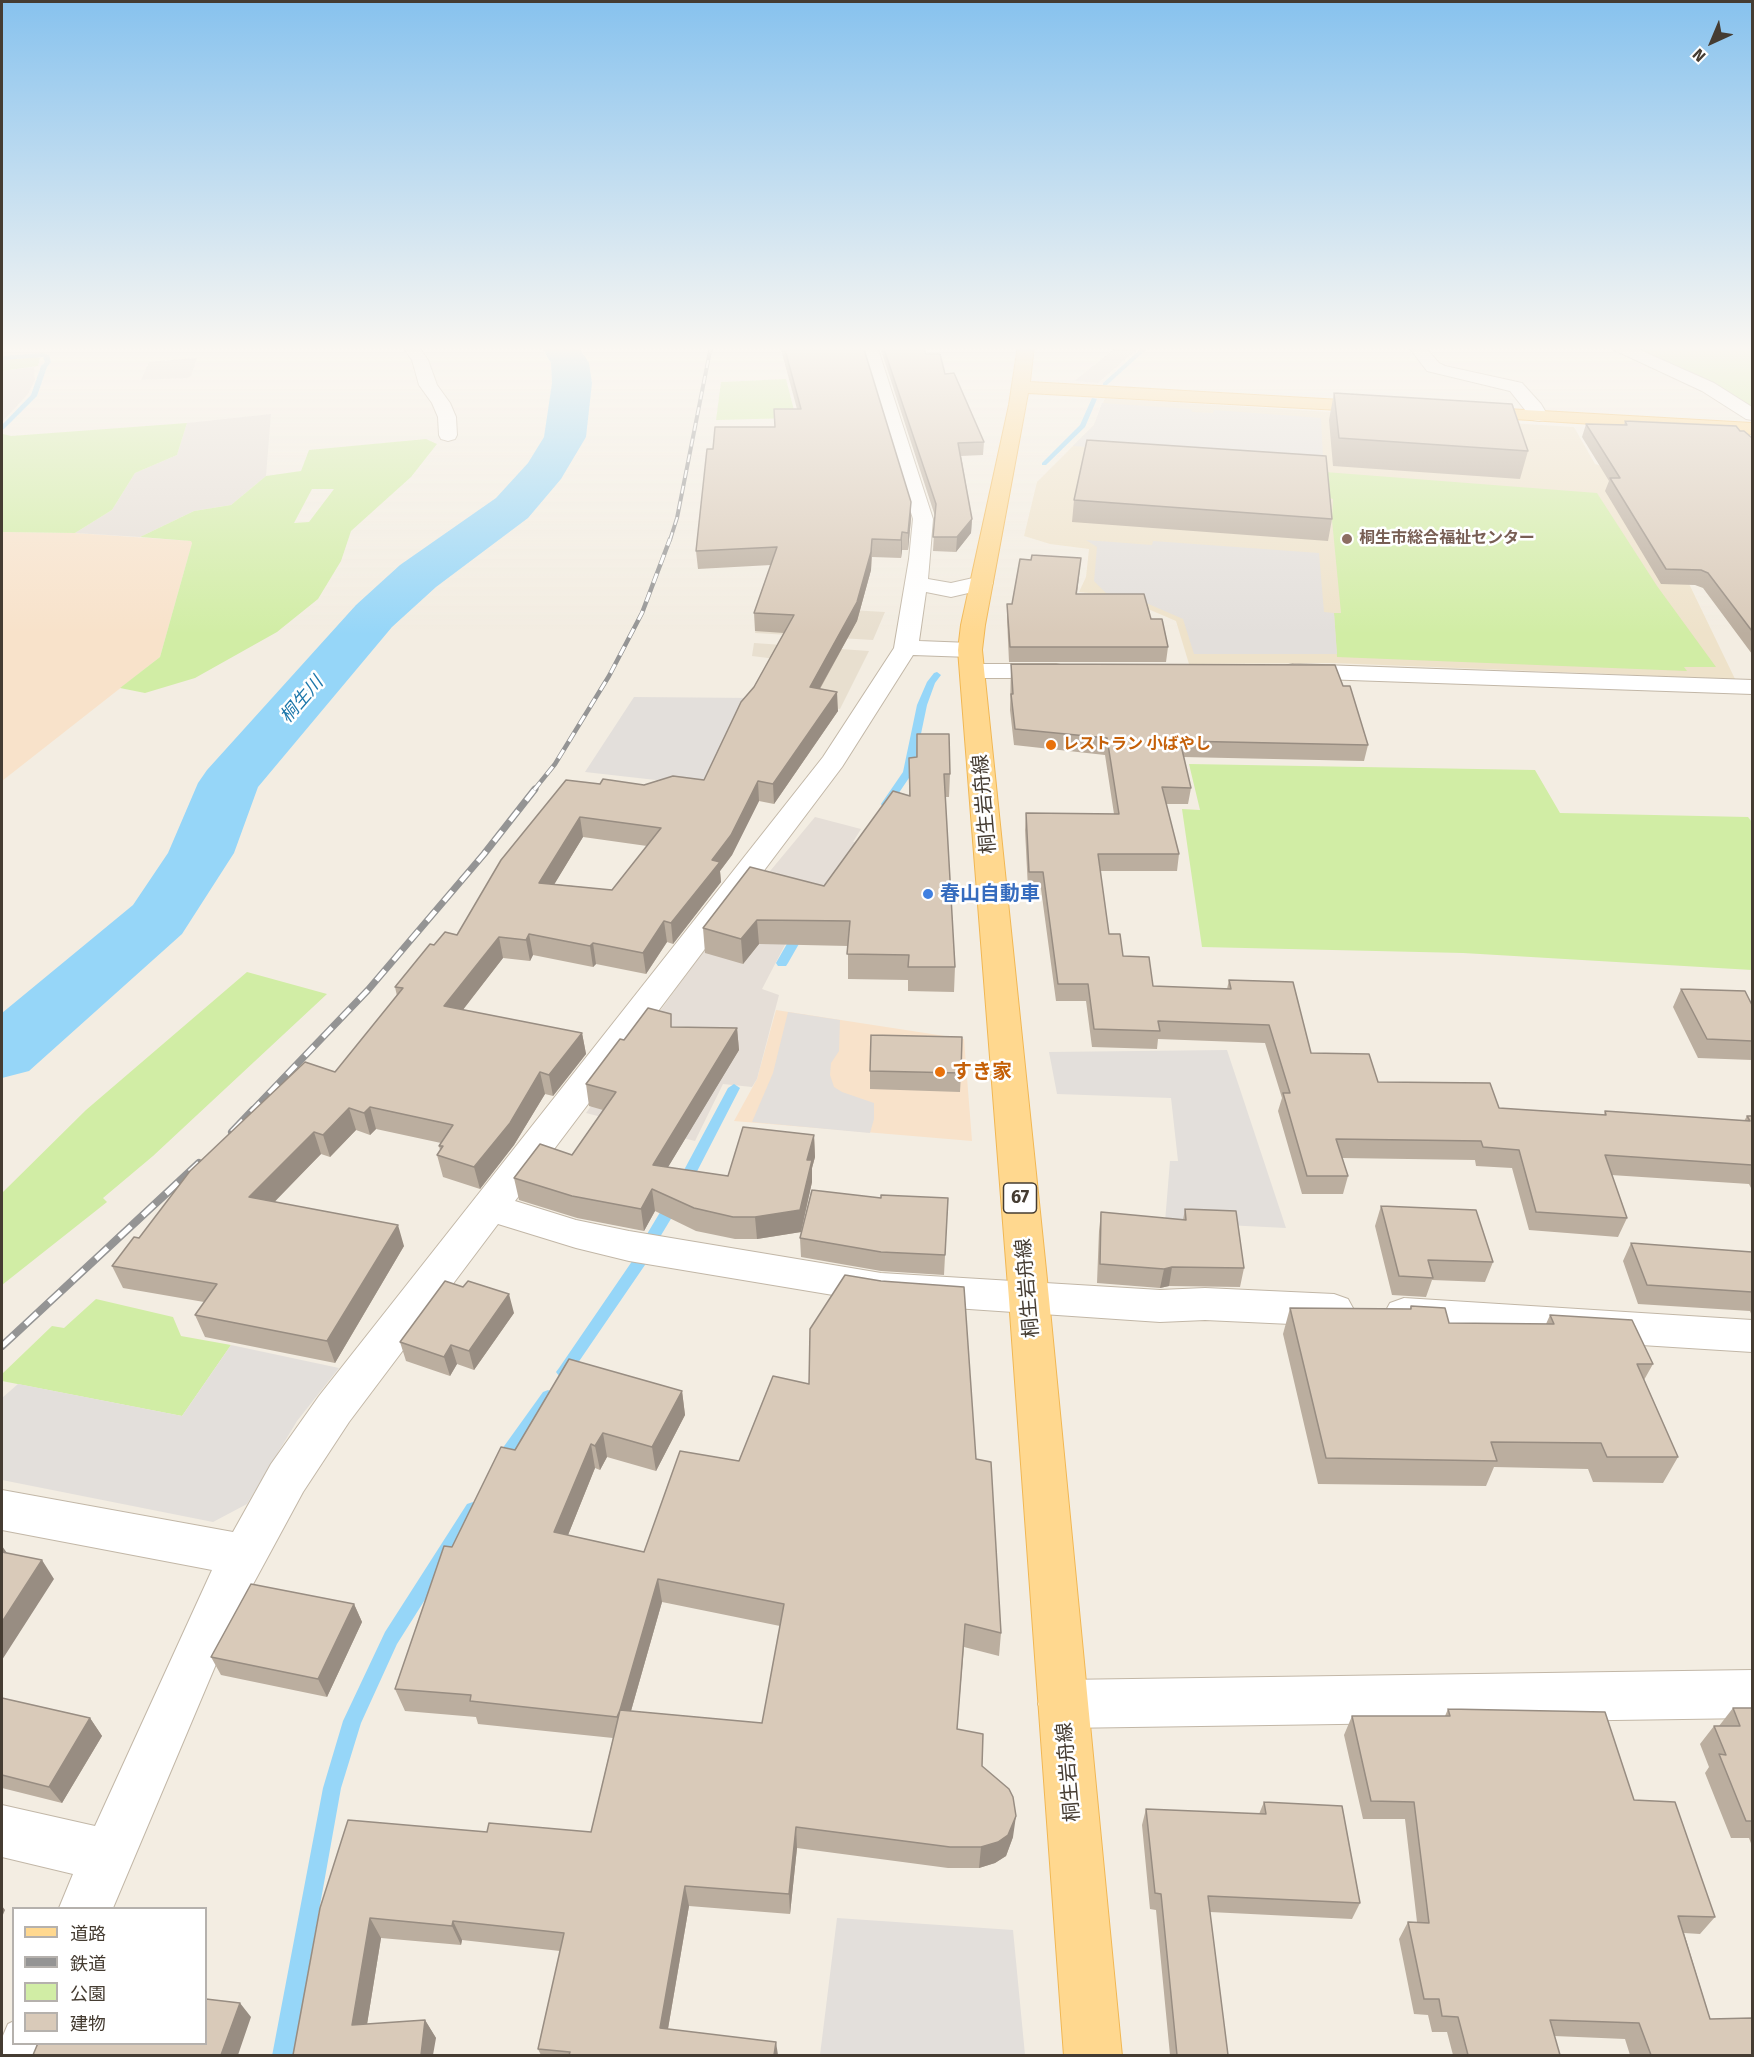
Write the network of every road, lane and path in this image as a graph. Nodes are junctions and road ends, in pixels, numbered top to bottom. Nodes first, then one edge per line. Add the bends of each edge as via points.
1 (898, 442) edge
2 (1010, 442) edge
3 (916, 582) junction
4 (982, 583) junction
5 (906, 648) junction
6 (972, 661) junction
7 (1074, 671) edge
8 (1265, 671) edge
9 (1752, 687) edge
10 (490, 1208) junction
11 (1029, 1299) junction
12 (1752, 1336) edge
13 (2, 1510) edge
14 (243, 1555) junction
15 (1752, 1694) edge
16 (1063, 1704) junction
17 (2, 1831) edge
18 (108, 1856) junction
19 (86, 1907) edge
20 (1093, 2055) edge

1 - 3 street via 922,514
2 - 4 main road, 桐生岩舟線 / 67
3 - 4 street via 951,590
3 - 5 street
4 - 6 main road, 桐生岩舟線 / 67
5 - 6 street
5 - 10 street via 833,761
6 - 7 street
6 - 11 main road, 桐生岩舟線 / 67
8 - 9 street
10 - 11 street via 629,1246 813,1278 881,1288
10 - 14 street via 334,1409 287,1478
11 - 12 street via 1160,1306 1205,1304
11 - 16 main road, 桐生岩舟線 / 67
13 - 14 street
14 - 18 street
15 - 16 street
16 - 20 main road, 桐生岩舟線 / 67
17 - 18 street
18 - 19 street

